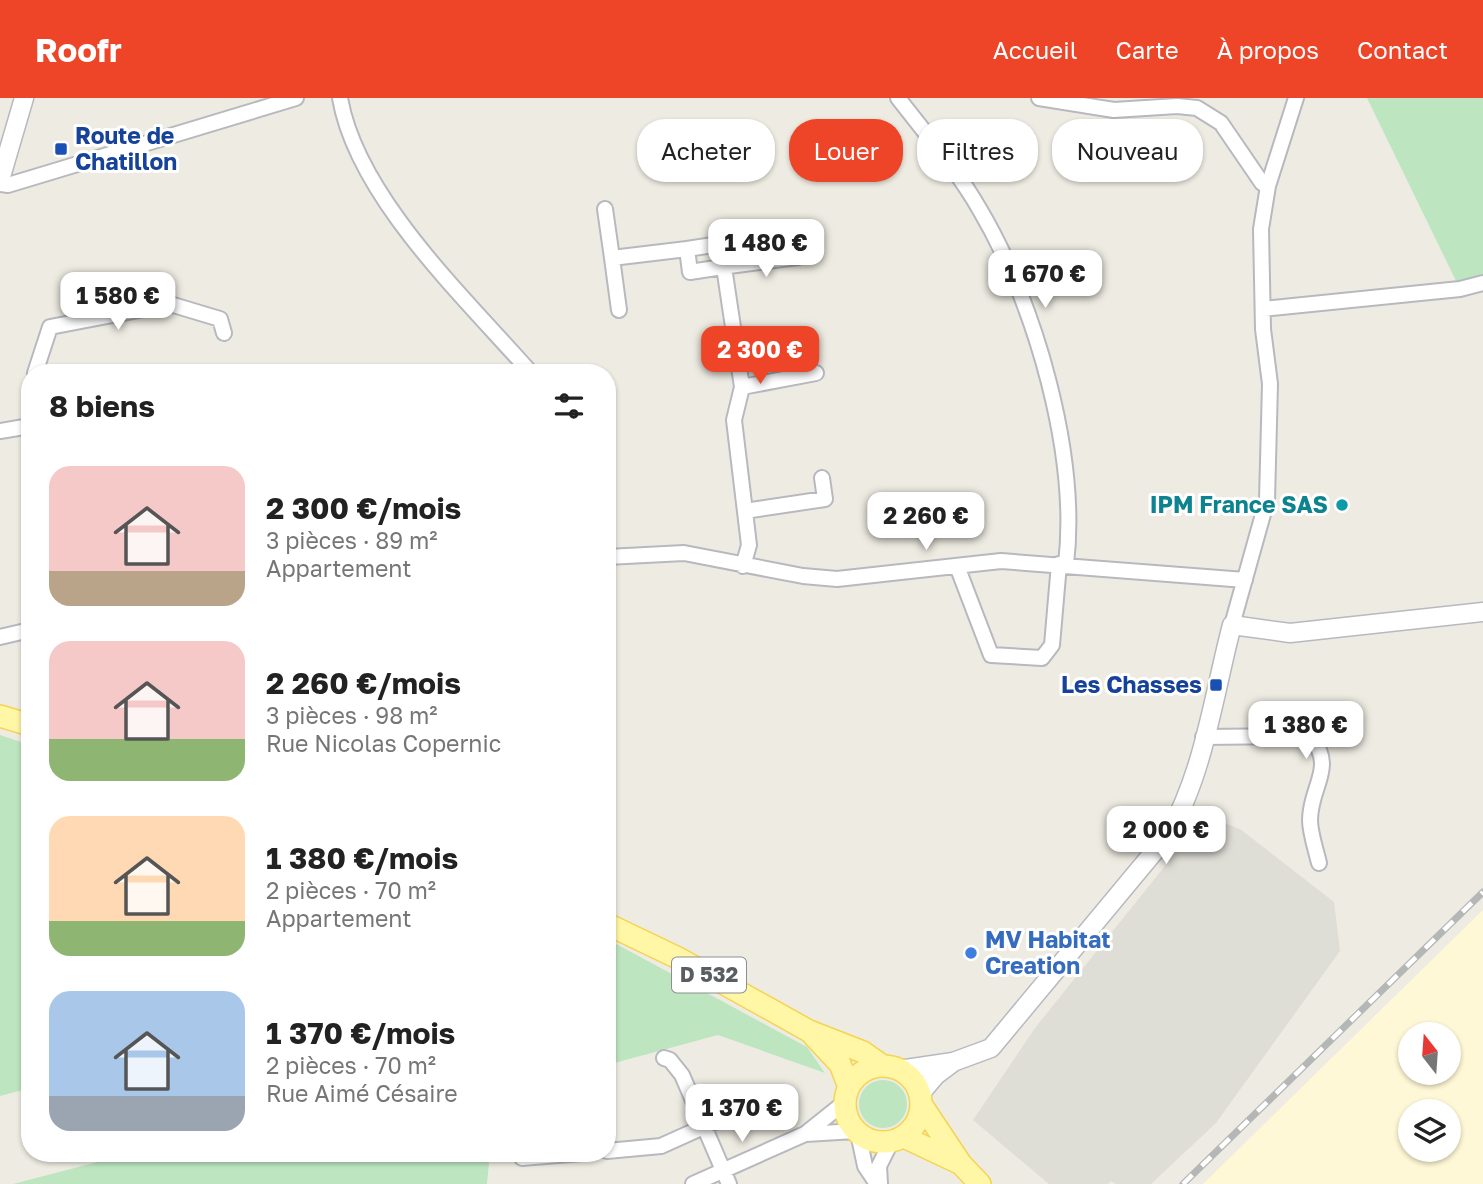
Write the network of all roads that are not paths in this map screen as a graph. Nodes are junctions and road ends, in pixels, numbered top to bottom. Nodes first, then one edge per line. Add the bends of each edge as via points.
1 (24, 98) edge
2 (296, 98) edge
3 (340, 98) edge
4 (898, 98) edge
5 (1039, 98) edge
6 (1296, 98) edge
7 (0, 182) edge
8 (1268, 186) junction
9 (605, 209) dead end
10 (687, 249) junction
11 (798, 257) dead end
12 (612, 258) junction
13 (727, 267) junction
14 (1483, 283) edge
15 (1263, 309) junction
16 (619, 310) dead end
17 (224, 333) dead end
18 (37, 364) edge
19 (523, 364) edge
20 (816, 373) dead end
21 (742, 387) junction
22 (21, 427) edge
23 (0, 430) edge
24 (822, 478) dead end
25 (745, 511) junction
26 (616, 557) edge
27 (1063, 564) junction
28 (743, 566) junction
29 (957, 566) junction
30 (1245, 580) junction
31 (1483, 612) edge
32 (1232, 625) junction
33 (21, 632) edge
34 (0, 637) edge
35 (0, 716) edge
36 (21, 722) edge
37 (1203, 737) junction
38 (1319, 863) dead end
39 (616, 928) edge
40 (809, 1031) junction
41 (664, 1058) dead end
42 (953, 1062) junction
43 (891, 1068) junction
44 (847, 1094) junction
45 (774, 1095) dead end
46 (921, 1099) junction
47 (704, 1127) junction
48 (857, 1132) junction
49 (805, 1134) junction
50 (897, 1139) junction
51 (616, 1150) edge
52 (961, 1164) junction
53 (726, 1178) edge
54 (694, 1184) edge
55 (879, 1184) edge
56 (980, 1184) edge

1 - 7 street
2 - 7 street via 8,185
3 - 19 street via 360,155 380,191 420,248
4 - 27 street via 981,211 1038,338 1063,455
5 - 8 street via 1114,110 1197,108 1221,123
6 - 8 street
8 - 15 street via 1261,229
9 - 12 street
10 - 12 street
10 - 13 street via 690,272
10 - 13 street via 726,243
11 - 13 street
12 - 16 street
13 - 21 street
14 - 15 street
15 - 30 street via 1270,384 1267,500
17 - 18 street via 220,319 170,304 50,327
20 - 21 street
21 - 25 street via 734,420
22 - 23 street
24 - 25 street via 825,499
25 - 28 street via 749,545
26 - 28 street via 684,553
27 - 29 street via 1001,561
27 - 29 street via 1052,645 1042,658 990,655
27 - 30 street
28 - 29 street via 838,579
30 - 32 street
31 - 32 street via 1290,633
32 - 37 street
33 - 34 street
35 - 36 main road
37 - 38 street via 1310,736 1324,760 1310,820
37 - 42 street via 1185,800 1168,835 1007,1032 991,1048
39 - 40 main road, D 532
40 - 43 main road, D 532
40 - 44 main road, D 532 via 835,1058
41 - 47 street via 682,1076
42 - 43 street
42 - 46 street via 936,1075
43 - 44 main road via 863,1072
43 - 46 main road via 908,1076
44 - 48 main road via 847,1118
44 - 49 street
45 - 47 street
46 - 50 main road via 919,1117
46 - 52 main road
47 - 51 street via 661,1146
47 - 53 street
48 - 49 street
48 - 50 main road via 879,1142
48 - 55 street via 866,1166
49 - 53 street
50 - 52 main road
50 - 55 street via 879,1166
52 - 56 main road
53 - 54 street

